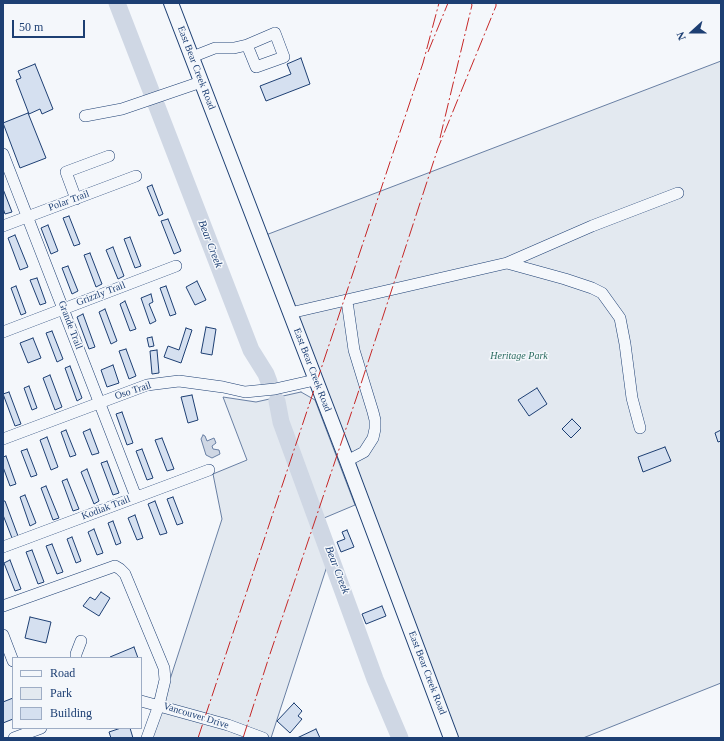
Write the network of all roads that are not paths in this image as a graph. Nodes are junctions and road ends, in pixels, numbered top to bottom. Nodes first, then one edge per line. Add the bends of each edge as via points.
1 (171, 3) edge
2 (247, 45) dead end
3 (192, 57) junction
4 (201, 82) junction
5 (85, 116) dead end
6 (3, 154) edge
7 (109, 156) dead end
8 (136, 176) dead end
9 (678, 193) dead end
10 (76, 199) junction
11 (27, 217) junction
12 (3, 226) edge
13 (507, 263) junction
14 (176, 266) dead end
15 (347, 301) junction
16 (64, 308) junction
17 (290, 313) junction
18 (3, 332) edge
19 (315, 380) junction
20 (100, 402) junction
21 (640, 428) dead end
22 (3, 439) edge
23 (347, 460) junction
24 (209, 470) dead end
25 (136, 497) junction
26 (3, 548) edge
27 (3, 606) edge
28 (3, 635) edge
29 (81, 641) dead end
30 (76, 657) edge
31 (12, 658) edge
32 (142, 701) edge
33 (159, 705) junction
34 (36, 729) edge
35 (14, 738) edge
36 (147, 738) edge
37 (263, 738) edge
38 (451, 738) edge

1 - 3 main road, East Bear Creek Road
2 - 3 street via 214,48
3 - 4 main road, East Bear Creek Road
4 - 5 street via 122,109
4 - 17 main road, East Bear Creek Road
6 - 11 street, Grande Trail
7 - 10 street via 66,172
8 - 10 street, Polar Trail
9 - 13 street via 592,226
10 - 11 street, Polar Trail
11 - 12 street, Polar Trail
11 - 16 street, Grande Trail
13 - 15 street
13 - 21 street via 565,279 602,293 620,318 632,398
14 - 16 street, Grizzly Trail
15 - 17 street
15 - 23 street via 354,350 376,429 364,452
16 - 18 street, Grizzly Trail
16 - 20 street, Grande Trail
17 - 19 main road, East Bear Creek Road
19 - 20 street, Oso Trail via 275,389 245,392 179,381 147,385
19 - 23 main road, East Bear Creek Road
20 - 22 street, Oso Trail
20 - 25 street, Grande Trail
23 - 38 main road, East Bear Creek Road
24 - 25 street, Kodiak Trail
25 - 26 street, Kodiak Trail
27 - 33 street via 114,566 120,569 125,574 164,668 165,680
28 - 31 street
29 - 30 street
32 - 33 street, Vancouver Drive
33 - 36 street
33 - 37 street, Vancouver Drive
34 - 35 street

